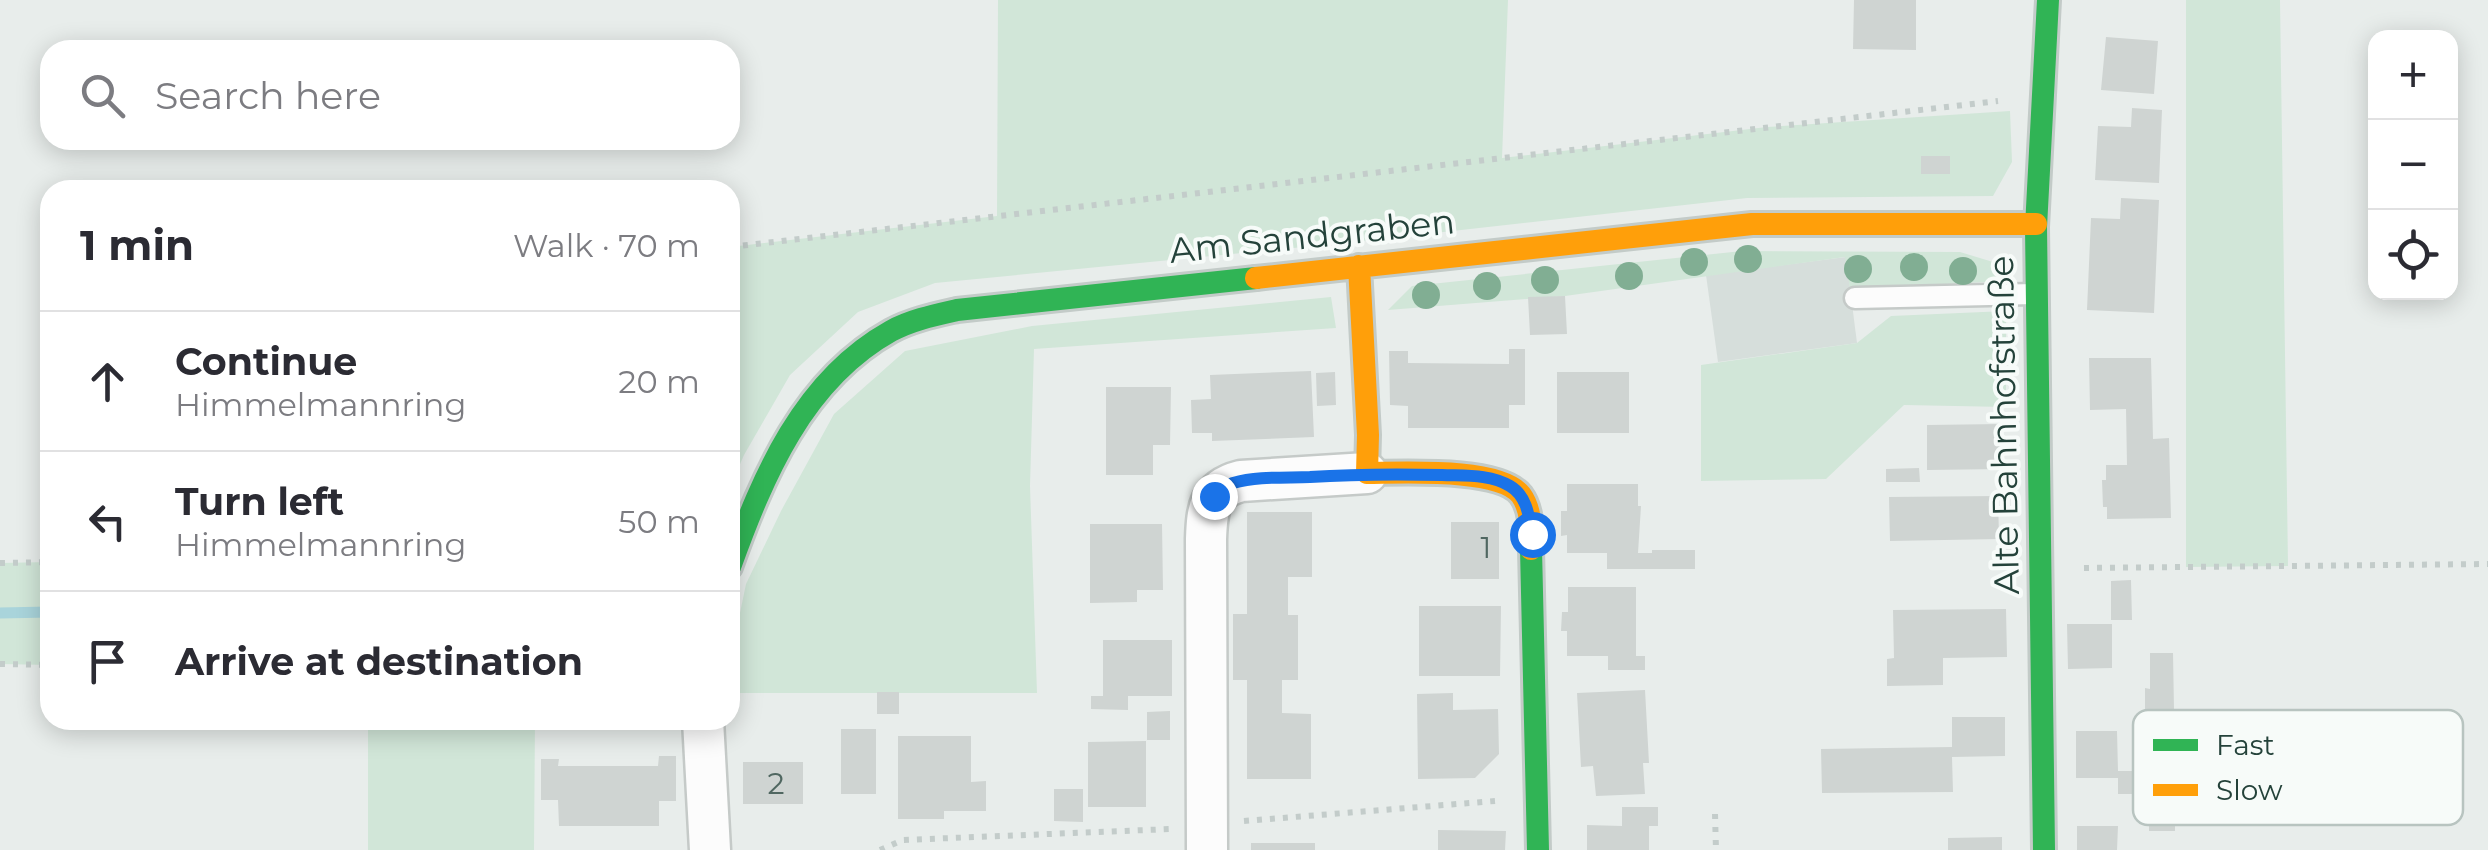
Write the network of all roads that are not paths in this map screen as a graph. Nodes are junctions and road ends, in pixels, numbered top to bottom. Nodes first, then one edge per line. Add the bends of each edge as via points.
1 (2048, 0) edge
2 (2036, 224) junction
3 (1360, 266) junction
4 (2038, 294) junction
5 (1855, 298) dead end
6 (1367, 473) junction
7 (740, 541) edge
8 (704, 730) edge
9 (710, 850) edge
10 (1207, 850) edge
11 (1538, 850) edge
12 (2044, 850) edge

1 - 2 street, Alte Bahnhofstraße
2 - 3 street, Am Sandgraben via 1752,224
2 - 4 street, Alte Bahnhofstraße
3 - 6 street
3 - 7 street, Am Sandgraben via 956,310 892,330 850,359 796,424
4 - 5 lane
4 - 12 street, Alte Bahnhofstraße
6 - 10 street via 1241,481 1214,496 1206,539
6 - 11 street via 1481,477 1523,498 1532,534
8 - 9 street

